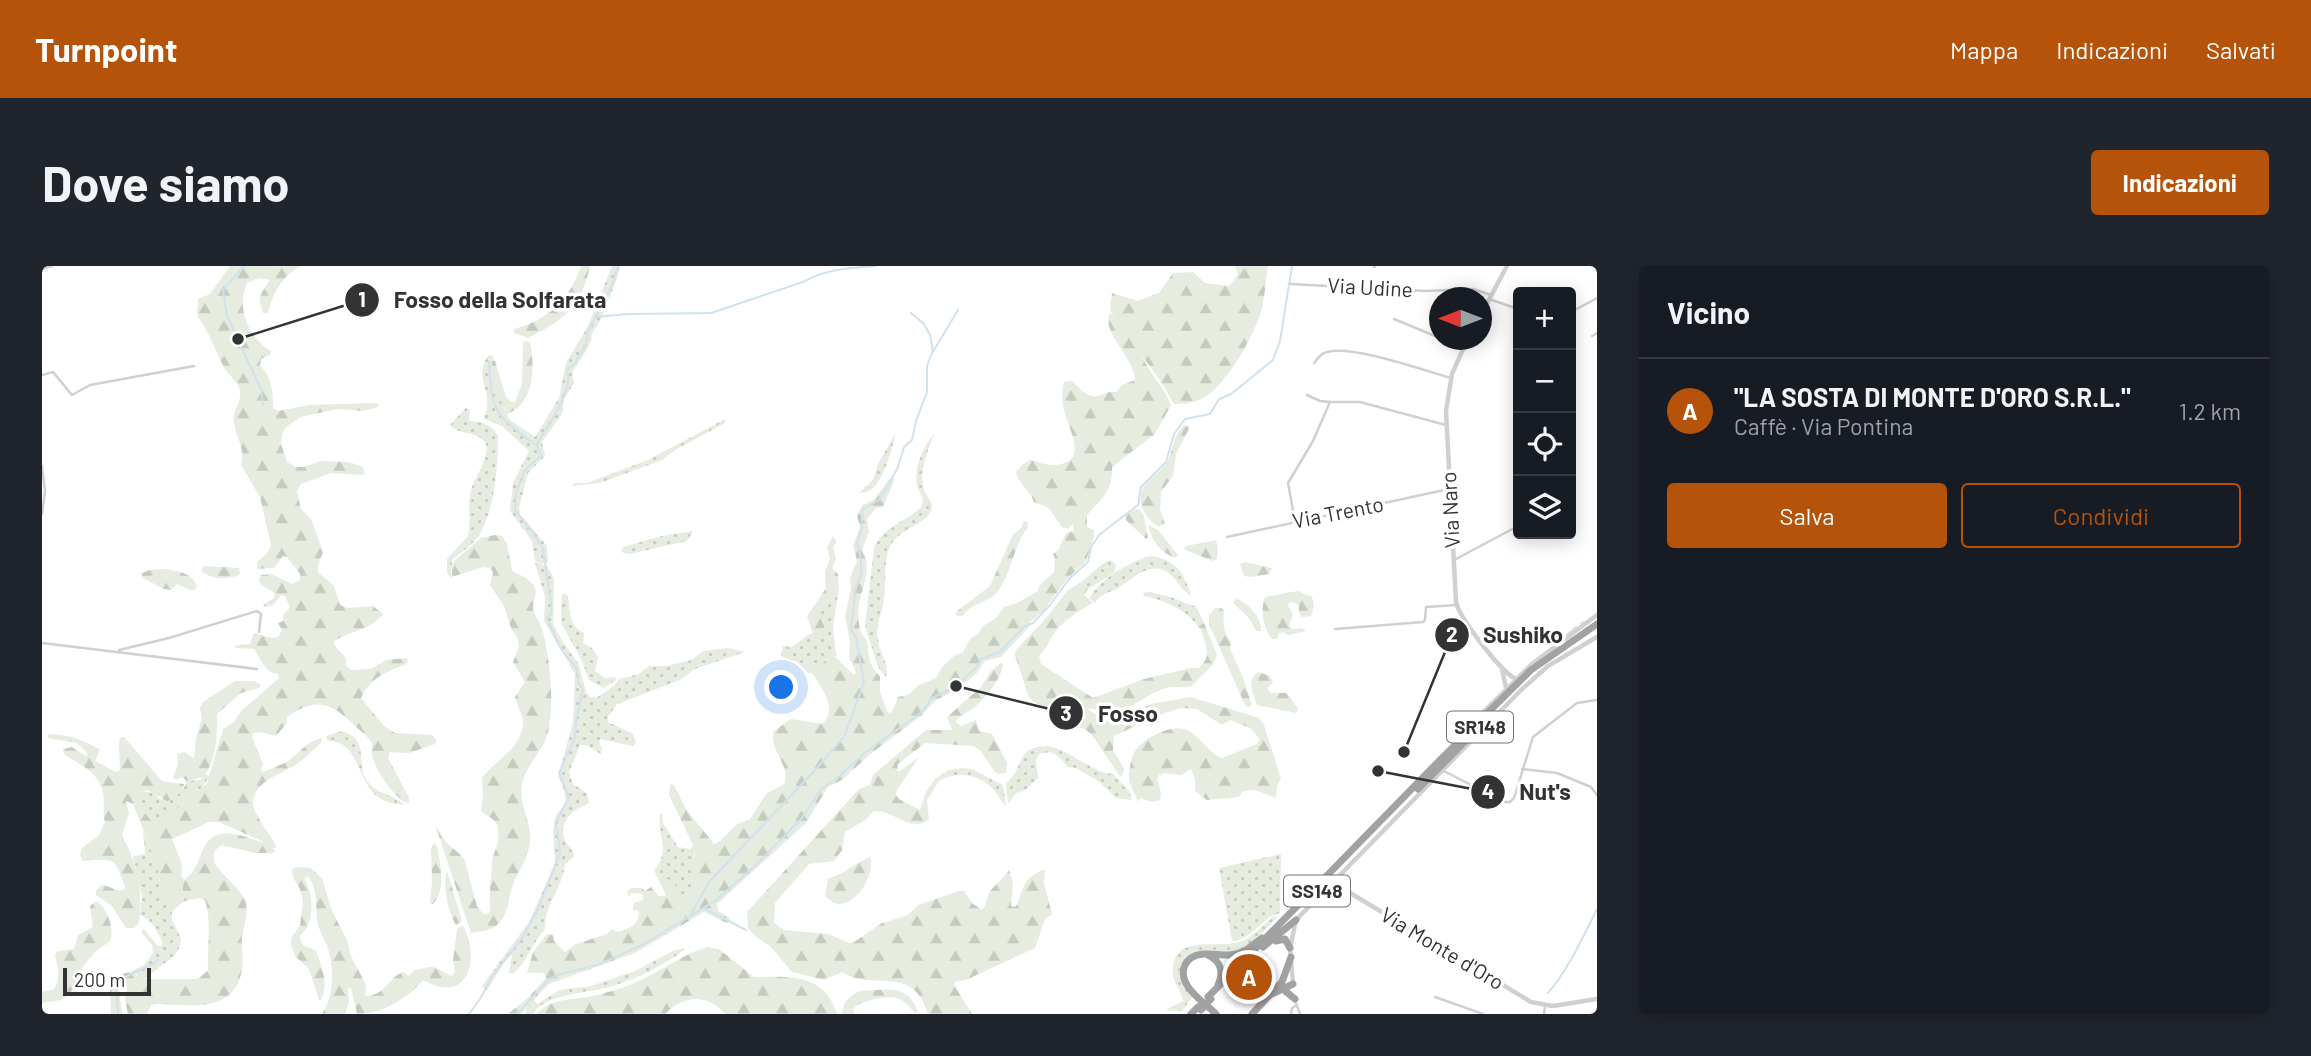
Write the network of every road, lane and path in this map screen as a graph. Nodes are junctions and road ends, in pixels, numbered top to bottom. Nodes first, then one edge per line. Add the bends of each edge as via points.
1 (52, 266) edge
2 (1507, 266) edge
3 (42, 269) edge
4 (1290, 284) dead end
5 (1429, 291) edge
6 (1492, 293) edge
7 (1492, 298) edge
8 (1597, 298) edge
9 (1513, 307) edge
10 (1576, 309) edge
11 (1394, 319) dead end
12 (1429, 333) edge
13 (1597, 333) edge
14 (1592, 336) dead end
15 (1462, 350) edge
16 (1314, 363) dead end
17 (194, 366) dead end
18 (42, 375) edge
19 (1451, 378) junction
20 (1307, 396) dead end
21 (1330, 402) junction
22 (1446, 425) junction
23 (42, 466) edge
24 (1450, 489) junction
25 (42, 514) edge
26 (1295, 521) junction
27 (1513, 529) edge
28 (1227, 537) dead end
29 (1454, 560) junction
30 (1457, 605) junction
31 (1597, 615) edge
32 (1597, 627) edge
33 (1335, 629) dead end
34 (259, 632) dead end
35 (1597, 637) edge
36 (42, 643) edge
37 (116, 651) junction
38 (1502, 668) junction
39 (257, 669) dead end
40 (1516, 679) junction
41 (1505, 689) junction
42 (1597, 700) edge
43 (1487, 720) junction
44 (1471, 742) junction
45 (1522, 769) junction
46 (1442, 770) junction
47 (1597, 794) edge
48 (1372, 832) junction
49 (1332, 882) junction
50 (1296, 920) junction
51 (1275, 929) junction
52 (1260, 944) junction
53 (1290, 948) junction
54 (1246, 950) junction
55 (1204, 954) junction
56 (1291, 957) junction
57 (1282, 982) junction
58 (1219, 983) junction
59 (1293, 984) junction
60 (1284, 990) junction
61 (1272, 995) junction
62 (1435, 997) dead end
63 (1210, 998) junction
64 (1597, 999) edge
65 (1296, 1002) junction
66 (1545, 1006) junction
67 (1199, 1010) edge
68 (1191, 1014) edge
69 (1216, 1014) edge
70 (1252, 1014) edge
71 (1291, 1014) edge
72 (1300, 1014) edge
73 (1483, 1014) edge
74 (1544, 1014) edge

1 - 3 street
2 - 6 street
4 - 5 street, Via Udine
7 - 9 street, Via Udine
8 - 10 street
11 - 12 street
13 - 14 street
15 - 19 street, Via Naro
16 - 19 street via 1328,351 1359,353
17 - 18 street via 89,386 72,395 53,372
19 - 22 street, Via Naro
20 - 21 street
21 - 22 street via 1359,401
21 - 26 street via 1288,483
22 - 24 street, Via Naro
23 - 25 street
24 - 26 street, Via Trento
24 - 29 street, Via Naro
26 - 28 street, Via Trento
27 - 29 street
29 - 30 street, Via Naro
30 - 33 street via 1427,607 1423,622
30 - 38 street, Via Naro
31 - 40 street
32 - 43 highway, SR148 via 1538,669
32 - 48 highway, SR148 via 1531,670
34 - 37 street via 261,614 257,611
35 - 44 street via 1537,674
36 - 37 street
37 - 39 street
38 - 40 street, Via Naro
38 - 41 street
40 - 41 street
41 - 52 street
42 - 45 street via 1577,703 1534,736
43 - 44 highway
43 - 48 highway, SR148
44 - 46 street
45 - 46 street via 1509,803
45 - 47 street via 1556,772
46 - 49 street
48 - 51 highway, SS148
48 - 52 highway, SS148
49 - 50 street
49 - 66 street, Via Monte d'Oro via 1525,999
50 - 52 highway
50 - 53 street
51 - 52 highway
51 - 63 highway, SS148
52 - 53 highway via 1282,938
52 - 54 highway
52 - 63 highway, SS148
53 - 56 street
54 - 55 highway via 1232,956
54 - 58 highway
55 - 58 highway via 1219,964
55 - 69 highway via 1188,961 1183,976
56 - 57 highway
56 - 59 street
57 - 59 highway
57 - 61 highway
58 - 63 highway
59 - 60 highway
59 - 65 street
60 - 61 highway
60 - 65 highway
61 - 70 highway
62 - 73 street
63 - 67 highway, SS148, bridge
64 - 66 street
65 - 71 street
65 - 72 street
66 - 74 street
67 - 68 highway, SS148

